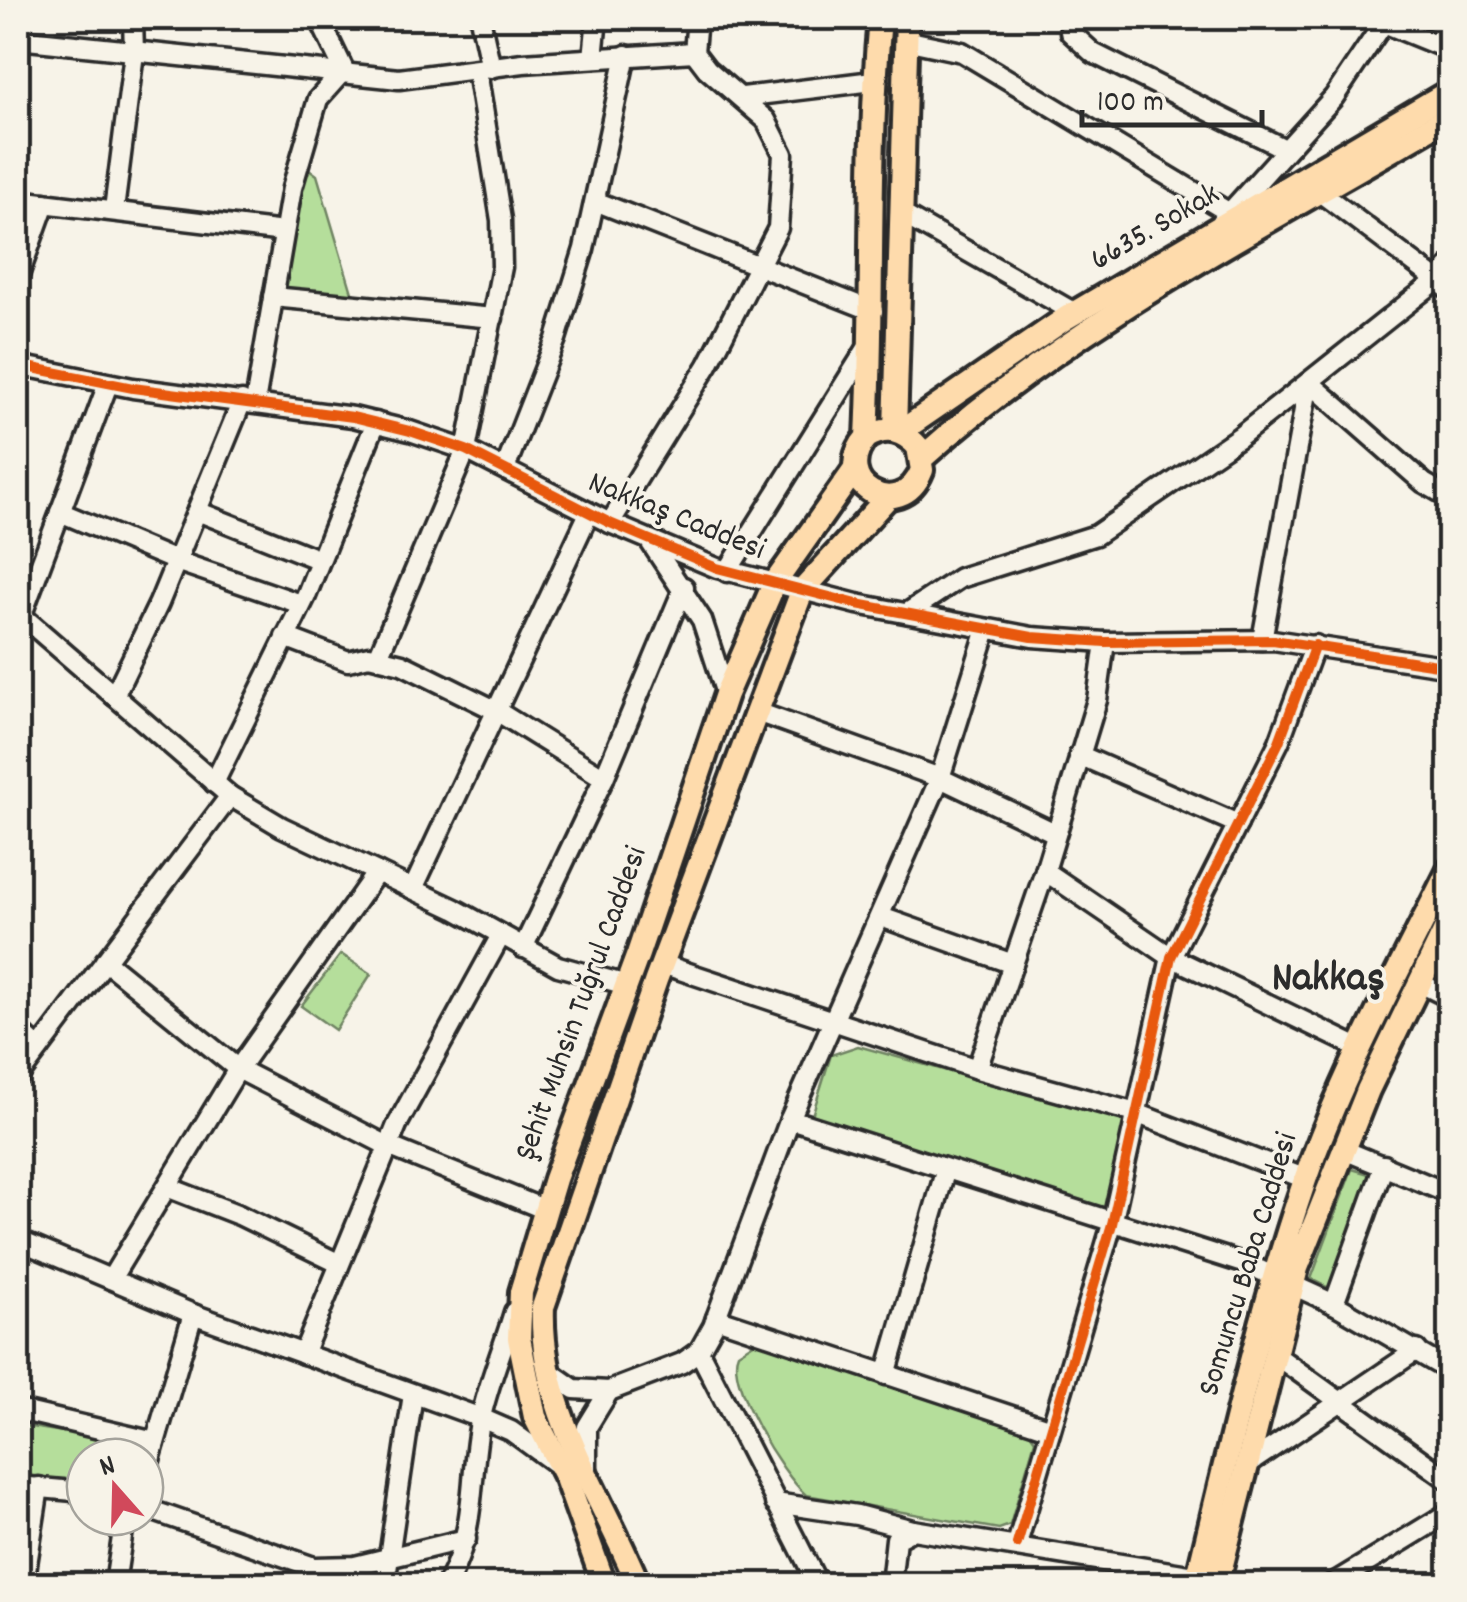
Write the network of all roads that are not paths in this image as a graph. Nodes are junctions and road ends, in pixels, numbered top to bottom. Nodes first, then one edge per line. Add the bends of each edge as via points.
1 (133, 18) edge
2 (318, 18) edge
3 (480, 18) edge
4 (597, 18) edge
5 (697, 18) edge
6 (880, 18) edge
7 (1070, 18) edge
8 (1386, 21) edge
9 (906, 29) edge
10 (18, 39) edge
11 (1450, 50) edge
12 (694, 52) junction
13 (134, 53) junction
14 (626, 55) junction
15 (593, 58) junction
16 (484, 69) junction
17 (344, 70) junction
18 (873, 81) junction
19 (1450, 91) edge
20 (744, 97) junction
21 (1450, 116) edge
22 (1285, 149) junction
23 (1321, 193) junction
24 (18, 200) edge
25 (595, 201) junction
26 (45, 203) junction
27 (114, 210) junction
28 (1228, 212) junction
29 (902, 214) junction
30 (284, 232) junction
31 (1213, 234) junction
32 (759, 264) junction
33 (18, 278) edge
34 (1445, 279) edge
35 (273, 297) junction
36 (873, 311) junction
37 (1075, 313) junction
38 (493, 318) junction
39 (872, 341) junction
40 (18, 365) edge
41 (1308, 382) junction
42 (108, 384) junction
43 (248, 402) junction
44 (376, 422) junction
45 (898, 432) junction
46 (867, 437) junction
47 (466, 450) junction
48 (922, 458) junction
49 (505, 469) junction
50 (855, 469) junction
51 (888, 497) junction
52 (1450, 498) edge
53 (60, 512) junction
54 (197, 512) junction
55 (590, 512) junction
56 (610, 523) junction
57 (647, 538) junction
58 (320, 560) junction
59 (176, 561) junction
60 (727, 572) junction
61 (774, 584) junction
62 (684, 586) junction
63 (802, 591) junction
64 (301, 604) junction
65 (908, 614) junction
66 (19, 620) edge
67 (986, 629) junction
68 (285, 637) junction
69 (1262, 640) junction
70 (1105, 642) junction
71 (1315, 645) junction
72 (378, 657) junction
73 (1450, 668) edge
74 (726, 694) junction
75 (114, 696) junction
76 (495, 710) junction
77 (757, 712) junction
78 (1080, 755) junction
79 (604, 778) junction
80 (940, 778) junction
81 (214, 783) junction
82 (230, 796) junction
83 (1238, 824) junction
84 (1055, 832) junction
85 (1450, 868) edge
86 (1045, 871) junction
87 (377, 872) junction
88 (413, 889) junction
89 (881, 917) junction
90 (1450, 920) edge
91 (500, 936) junction
92 (523, 948) junction
93 (1171, 957) junction
94 (105, 961) junction
95 (662, 964) junction
96 (1013, 964) junction
97 (1420, 983) junction
98 (627, 984) junction
99 (1449, 997) edge
100 (836, 1022) junction
101 (18, 1029) edge
102 (39, 1049) junction
103 (1362, 1049) junction
104 (238, 1069) junction
105 (978, 1069) junction
106 (18, 1077) edge
107 (1136, 1113) junction
108 (790, 1119) junction
109 (388, 1146) junction
110 (1344, 1150) junction
111 (1384, 1165) junction
112 (945, 1172) junction
113 (1306, 1179) junction
114 (167, 1187) junction
115 (1450, 1194) edge
116 (546, 1210) junction
117 (1112, 1224) junction
118 (18, 1240) edge
119 (338, 1263) junction
120 (111, 1280) junction
121 (1284, 1282) junction
122 (521, 1292) junction
123 (1334, 1304) junction
124 (192, 1314) junction
125 (716, 1318) junction
126 (1417, 1350) junction
127 (699, 1351) junction
128 (302, 1354) junction
129 (1274, 1354) junction
130 (547, 1370) junction
131 (1450, 1371) edge
132 (886, 1374) junction
133 (609, 1391) junction
134 (413, 1394) junction
135 (1340, 1398) junction
136 (18, 1410) edge
137 (481, 1418) junction
138 (1048, 1428) junction
139 (134, 1437) edge
140 (156, 1437) edge
141 (1244, 1467) junction
142 (561, 1468) junction
143 (588, 1476) junction
144 (1450, 1481) edge
145 (18, 1486) edge
146 (39, 1487) junction
147 (65, 1490) edge
148 (775, 1503) junction
149 (1450, 1512) edge
150 (165, 1515) edge
151 (913, 1530) junction
152 (122, 1537) edge
153 (466, 1539) junction
154 (1018, 1544) junction
155 (388, 1559) junction
156 (1207, 1581) edge
157 (24, 1584) edge
158 (115, 1584) edge
159 (385, 1584) edge
160 (447, 1584) edge
161 (604, 1584) edge
162 (638, 1584) edge
163 (818, 1584) edge
164 (890, 1584) edge
165 (1332, 1584) edge

1 - 13 street
2 - 17 street
3 - 16 street
4 - 15 street
5 - 12 street
6 - 18 main road
7 - 22 street via 1070,32 1093,53
8 - 11 street
8 - 22 street via 1334,97
9 - 28 street via 974,59
9 - 29 main road
10 - 13 street
12 - 14 street
12 - 20 street
13 - 17 street
13 - 27 street
14 - 15 street
14 - 25 street
15 - 16 street
16 - 17 street via 399,79
16 - 38 street via 501,220
17 - 30 street via 318,99
18 - 20 street
18 - 36 main road
19 - 31 main road, 6635. Sokak
20 - 32 street via 766,120 782,154 778,228
21 - 23 main road, 6635. Sokak
22 - 28 street
23 - 34 street
23 - 48 main road, 6635. Sokak via 1085,334 981,406
24 - 26 street
25 - 32 street
25 - 49 street via 556,338
26 - 27 street
26 - 33 street
27 - 30 street
28 - 31 street
29 - 37 street
29 - 45 main road
30 - 35 street
31 - 37 main road, 6635. Sokak
32 - 36 street
32 - 56 street via 708,365
34 - 41 street
35 - 38 street
35 - 43 street
36 - 39 main road
37 - 45 main road, 6635. Sokak
38 - 47 street
39 - 46 main road
39 - 60 street
40 - 42 street, Nakkaş Caddesi
41 - 52 street
41 - 65 street via 1181,480 1096,535 960,578
41 - 69 street
42 - 43 street, Nakkaş Caddesi
42 - 53 street
43 - 44 street, Nakkaş Caddesi
43 - 54 street
44 - 47 street, Nakkaş Caddesi
44 - 58 street
45 - 46 main road
45 - 48 main road
46 - 50 main road
47 - 49 street, Nakkaş Caddesi
47 - 72 street
48 - 51 main road via 918,481
49 - 55 street, Nakkaş Caddesi
50 - 51 main road via 866,489
50 - 61 main road, Şehit Muhsin Tuğrul Caddesi
51 - 63 main road, Şehit Muhsin Tuğrul Caddesi
53 - 59 street
53 - 66 street
54 - 58 street
54 - 59 street
55 - 56 street, Nakkaş Caddesi
55 - 76 street
56 - 57 street, Nakkaş Caddesi
57 - 60 street, Nakkaş Caddesi
57 - 62 street
58 - 64 street
59 - 64 street
59 - 75 street
60 - 61 street, Nakkaş Caddesi
61 - 63 street, Nakkaş Caddesi
61 - 74 main road, Şehit Muhsin Tuğrul Caddesi
62 - 74 street via 715,650
62 - 79 street
63 - 65 street, Nakkaş Caddesi
63 - 77 main road, Şehit Muhsin Tuğrul Caddesi
64 - 68 street
65 - 67 street, Nakkaş Caddesi
66 - 75 street
67 - 70 street, Nakkaş Caddesi
67 - 80 street
68 - 72 street via 348,661
68 - 81 street
69 - 70 street, Nakkaş Caddesi
69 - 71 street, Nakkaş Caddesi
70 - 78 street
71 - 73 street, Nakkaş Caddesi
71 - 83 street via 1279,742
72 - 76 street
74 - 98 main road, Şehit Muhsin Tuğrul Caddesi
75 - 81 street
76 - 79 street
76 - 88 street
77 - 80 street
77 - 95 main road, Şehit Muhsin Tuğrul Caddesi
78 - 83 street
78 - 84 street
79 - 92 street
80 - 84 street
80 - 89 street
81 - 82 street
82 - 87 street
82 - 94 street
83 - 93 street
84 - 86 street
85 - 103 main road, Somuncu Baba Caddesi
86 - 93 street
86 - 96 street
87 - 88 street
87 - 104 street
88 - 91 street
89 - 96 street
89 - 100 street
90 - 97 main road, Somuncu Baba Caddesi
91 - 92 street
91 - 109 street
92 - 98 street via 558,966
93 - 103 street
93 - 107 street
94 - 102 street
94 - 104 street
95 - 100 street
95 - 130 main road, Şehit Muhsin Tuğrul Caddesi via 543,1307
96 - 105 street
97 - 99 street
97 - 110 main road, Somuncu Baba Caddesi
98 - 116 main road, Şehit Muhsin Tuğrul Caddesi
100 - 105 street
100 - 108 street
101 - 102 street
102 - 106 street
103 - 113 main road, Somuncu Baba Caddesi
104 - 109 street
104 - 114 street
105 - 107 street
107 - 113 street
107 - 117 street
108 - 112 street
108 - 125 street
109 - 116 street
109 - 119 street
110 - 111 street
110 - 121 main road, Somuncu Baba Caddesi
111 - 115 street
111 - 123 street
112 - 117 street
112 - 132 street
113 - 121 main road, Somuncu Baba Caddesi
114 - 119 street
114 - 120 street
116 - 122 main road, Şehit Muhsin Tuğrul Caddesi
117 - 121 street
117 - 138 street
118 - 120 street
119 - 128 street
120 - 124 street
121 - 123 street
121 - 129 main road, Somuncu Baba Caddesi
121 - 156 main road, Somuncu Baba Caddesi via 1238,1410
122 - 137 street
122 - 142 main road, Şehit Muhsin Tuğrul Caddesi via 519,1338 535,1417
123 - 126 street
124 - 128 street
124 - 140 street
125 - 127 street
125 - 132 street
126 - 131 street
126 - 135 street
127 - 133 street
127 - 148 street
128 - 134 street
129 - 135 street
129 - 141 main road, Somuncu Baba Caddesi
130 - 133 street via 574,1388
130 - 143 main road, Şehit Muhsin Tuğrul Caddesi via 554,1404
132 - 138 street
133 - 143 street via 588,1427
134 - 137 street
134 - 155 street
135 - 141 street
135 - 144 street
136 - 139 street
137 - 142 street
137 - 153 street
138 - 154 street
141 - 156 main road, Somuncu Baba Caddesi
142 - 161 main road, Şehit Muhsin Tuğrul Caddesi
143 - 162 main road, Şehit Muhsin Tuğrul Caddesi
145 - 146 street
146 - 147 street
146 - 157 street
148 - 151 street
148 - 163 street
149 - 165 street
150 - 155 street via 314,1568
151 - 154 street
151 - 164 street via 896,1539
152 - 158 street
153 - 155 street
153 - 160 street
154 - 156 street
155 - 159 street

